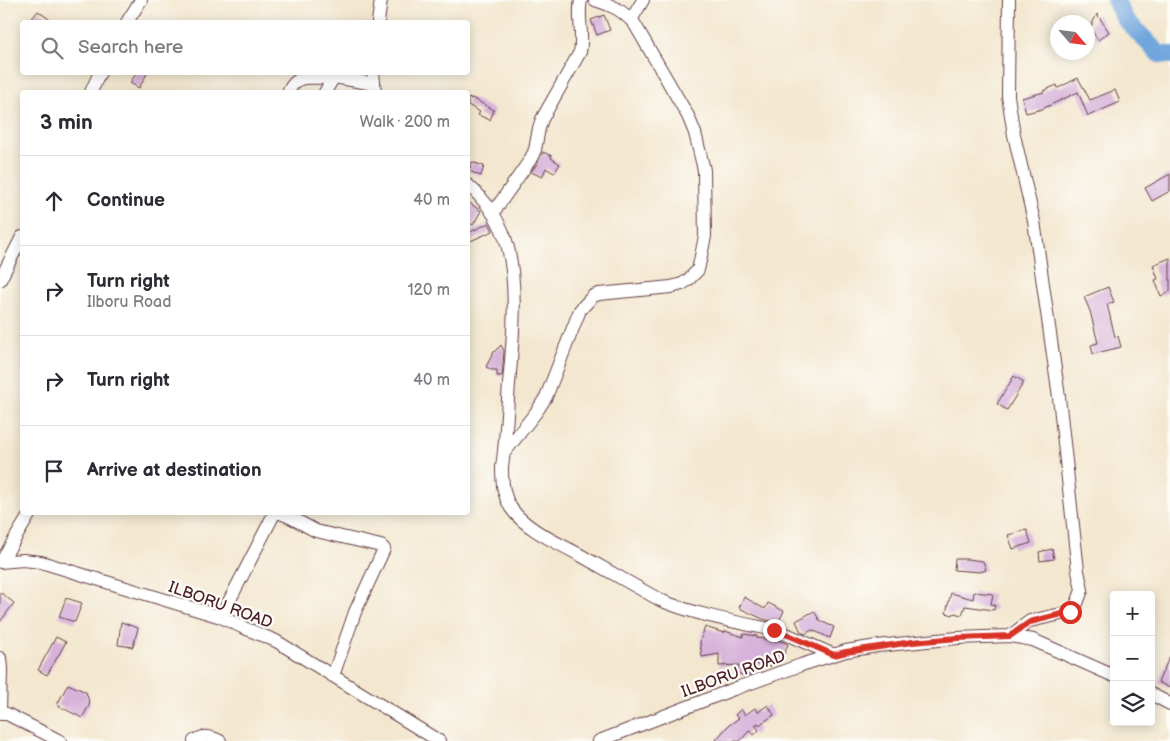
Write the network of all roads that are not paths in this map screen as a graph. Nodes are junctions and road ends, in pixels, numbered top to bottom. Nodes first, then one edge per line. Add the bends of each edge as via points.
1 (381, 0) edge
2 (581, 0) edge
3 (595, 0) edge
4 (643, 0) edge
5 (1009, 0) edge
6 (137, 2) edge
7 (128, 20) edge
8 (378, 20) edge
9 (631, 20) junction
10 (99, 75) edge
11 (334, 77) junction
12 (374, 83) edge
13 (93, 90) edge
14 (289, 90) edge
15 (326, 90) edge
16 (470, 186) edge
17 (492, 213) junction
18 (20, 241) edge
19 (0, 280) edge
20 (504, 453) junction
21 (29, 515) edge
22 (283, 515) edge
23 (286, 515) edge
24 (0, 562) edge
25 (221, 617) junction
26 (1010, 636) junction
27 (834, 655) junction
28 (0, 658) edge
29 (1110, 674) edge
30 (333, 676) junction
31 (1155, 696) edge
32 (1170, 704) edge
33 (0, 714) edge
34 (432, 740) edge
35 (60, 741) edge
36 (194, 741) edge
37 (220, 741) edge
38 (599, 741) edge

1 - 8 street
2 - 17 street via 580,52 542,119 536,150
3 - 9 street via 616,8
4 - 9 street
5 - 26 street via 1008,96 1035,231 1082,590 1070,612 1030,622
6 - 7 street
9 - 20 street via 695,133 704,170 705,236 698,270 682,284 593,296 580,310 546,398
10 - 13 street
11 - 12 street
11 - 14 street via 299,79
11 - 15 street
16 - 17 street
17 - 20 street via 502,230 509,254 514,290
18 - 19 street
20 - 27 street via 502,484 505,496 519,517 538,532 676,607 780,632
21 - 24 street
22 - 25 street
23 - 30 street via 316,531 384,549 355,612
24 - 25 street, ILBORU ROAD via 41,562
25 - 30 street, ILBORU ROAD via 276,641
26 - 27 street, ILBORU ROAD via 912,642
26 - 29 street, ILBORU ROAD via 1033,640
27 - 38 street, ILBORU ROAD
28 - 33 street
30 - 34 street, ILBORU ROAD
31 - 32 street
33 - 35 street via 14,717
36 - 37 street via 201,737

